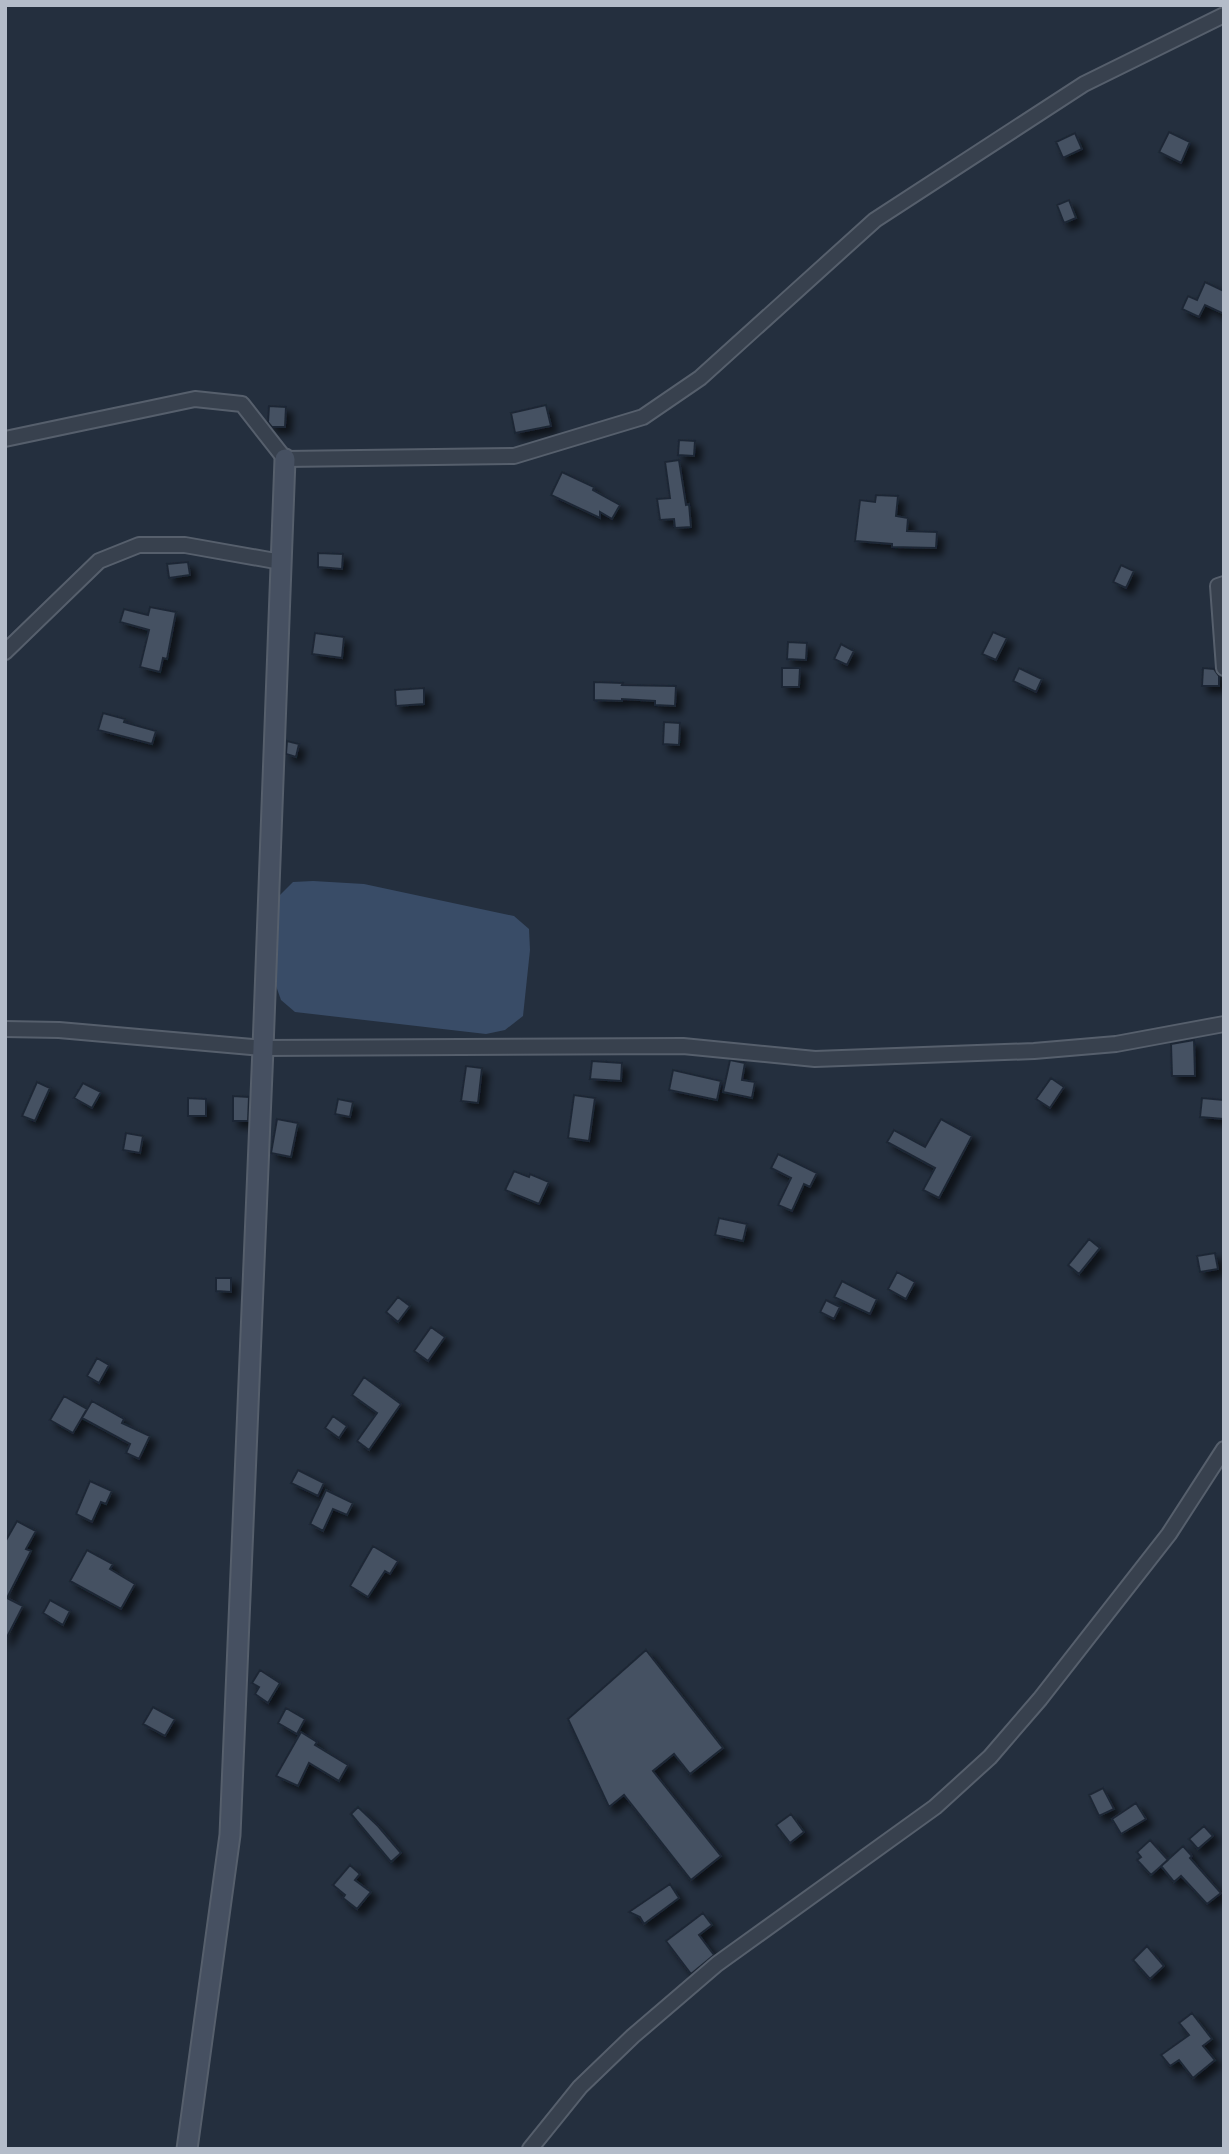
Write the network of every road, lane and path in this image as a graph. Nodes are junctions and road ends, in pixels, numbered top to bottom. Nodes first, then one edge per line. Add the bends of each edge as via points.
1 (1224, 15) edge
2 (5, 439) edge
3 (285, 459) junction
4 (281, 562) junction
5 (1224, 584) edge
6 (5, 652) edge
7 (1224, 668) edge
8 (1224, 1024) edge
9 (5, 1028) edge
10 (263, 1048) junction
11 (1224, 1449) edge
12 (187, 2149) edge
13 (530, 2149) edge

1 - 3 street via 1084,84 875,220 700,378 643,417 514,456
2 - 3 street via 195,399 242,404
3 - 4 street
4 - 6 street via 185,545 139,545 99,561
4 - 10 street
5 - 7 street via 1219,586
8 - 10 street via 1116,1044 815,1059 683,1046
9 - 10 street
10 - 12 street via 230,1835
11 - 13 street via 1169,1534 990,1757 935,1807 717,1964 580,2087

